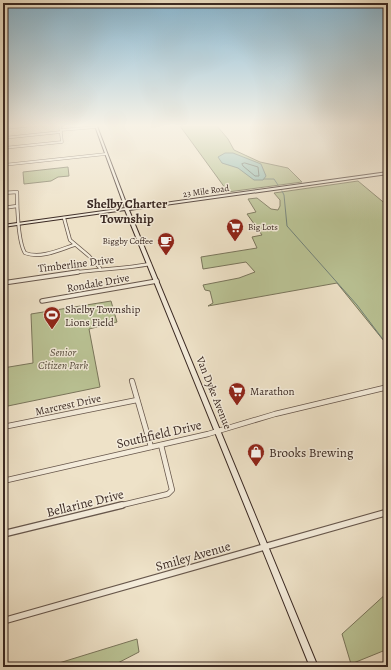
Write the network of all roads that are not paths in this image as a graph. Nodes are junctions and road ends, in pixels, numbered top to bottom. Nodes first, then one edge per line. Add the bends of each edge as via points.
1 (75, 157) edge
2 (107, 157) edge
3 (3, 165) edge
4 (388, 173) edge
5 (3, 192) edge
6 (17, 206) junction
7 (3, 208) edge
8 (128, 210) junction
9 (64, 218) junction
10 (19, 224) junction
11 (3, 226) edge
12 (74, 245) junction
13 (150, 264) junction
14 (100, 268) junction
15 (157, 281) junction
16 (3, 283) edge
17 (42, 301) dead end
18 (132, 382) dead end
19 (388, 387) edge
20 (137, 400) junction
21 (3, 428) edge
22 (217, 431) junction
23 (161, 445) junction
24 (151, 447) junction
25 (3, 481) edge
26 (388, 512) edge
27 (3, 534) edge
28 (265, 547) junction
29 (3, 621) edge
30 (312, 666) edge

1 - 3 street
2 - 8 main road, Van Dyke Avenue
4 - 8 main road, 23 Mile Road
5 - 6 street via 16,192
6 - 7 street
6 - 10 street
8 - 9 main road, 23 Mile Road
8 - 13 main road, Van Dyke Avenue
9 - 10 main road, 23 Mile Road
9 - 12 street via 68,236
10 - 11 main road, 23 Mile Road
10 - 12 street via 22,250 27,254 48,254
12 - 14 street
13 - 14 street, Timberline Drive
13 - 15 main road, Van Dyke Avenue
14 - 16 street, Timberline Drive
15 - 17 street, Rondale Drive
15 - 22 main road, Van Dyke Avenue
18 - 20 street
19 - 22 street, Southfield Drive via 273,414
20 - 21 street, Marcrest Drive
20 - 24 street
22 - 23 street, Southfield Drive
22 - 28 main road, Van Dyke Avenue
23 - 24 street, Southfield Drive
23 - 27 street, Bellarine Drive via 172,484 171,491 166,494
24 - 25 street, Southfield Drive
26 - 28 street, Smiley Avenue
28 - 29 street, Smiley Avenue
28 - 30 main road, Van Dyke Avenue

